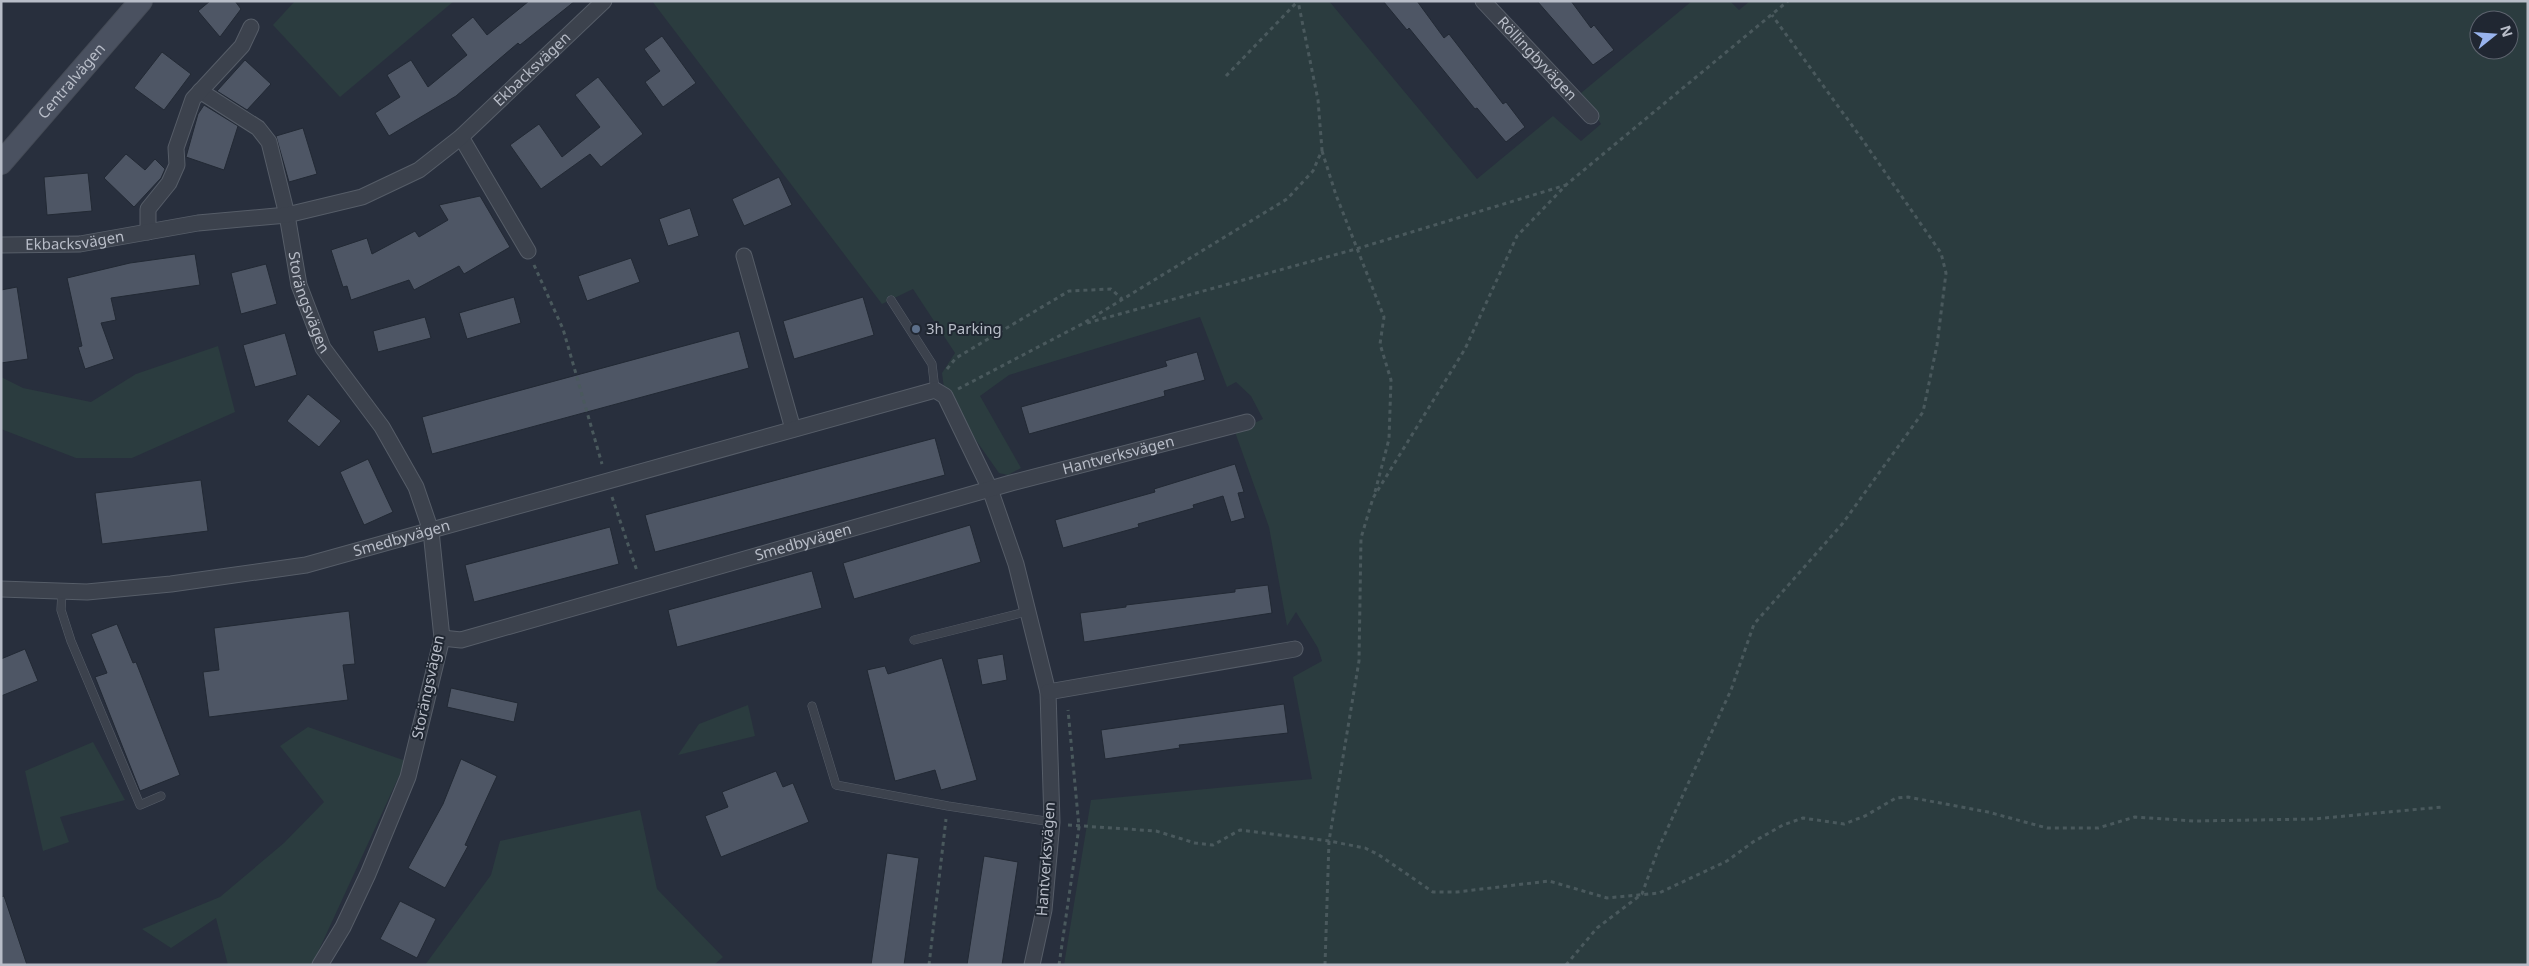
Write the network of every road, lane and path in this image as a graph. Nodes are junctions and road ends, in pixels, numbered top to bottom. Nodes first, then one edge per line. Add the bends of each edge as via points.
1 (141, 1) edge
2 (604, 1) edge
3 (1298, 1) edge
4 (1483, 1) edge
5 (1788, 1) edge
6 (1772, 15) junction
7 (251, 26) dead end
8 (1226, 76) dead end
9 (200, 91) junction
10 (1591, 116) dead end
11 (461, 137) junction
12 (1322, 150) junction
13 (1, 163) edge
14 (1567, 184) junction
15 (287, 215) junction
16 (148, 232) junction
17 (1, 245) edge
18 (1356, 249) junction
19 (528, 251) joint
20 (744, 256) dead end
21 (1122, 299) junction
22 (891, 300) dead end
23 (1082, 324) junction
24 (949, 376) dead end
25 (953, 383) dead end
26 (935, 390) junction
27 (1247, 422) dead end
28 (793, 428) junction
29 (607, 480) junction
30 (990, 489) junction
31 (1373, 498) junction
32 (431, 531) junction
33 (643, 588) junction
34 (1, 589) edge
35 (62, 591) junction
36 (1029, 611) junction
37 (442, 638) junction
38 (914, 640) dead end
39 (1295, 649) dead end
40 (1048, 692) junction
41 (812, 706) dead end
42 (161, 796) dead end
43 (948, 806) junction
44 (2442, 807) dead end
45 (1052, 822) junction
46 (1329, 841) junction
47 (1642, 894) junction
48 (320, 965) edge
49 (929, 965) edge
50 (1032, 965) edge
51 (1325, 965) edge
52 (1566, 965) edge

1 - 13 street, Centralvägen
2 - 11 street, Ekbacksvägen
3 - 8 path
3 - 12 path via 1318,100
4 - 10 street, Röllingbyvägen
5 - 6 path
6 - 14 path
6 - 47 path via 1941,254 1946,273 1938,345 1923,412 1843,523 1754,624 1731,690 1659,847
7 - 9 street via 242,46
9 - 15 street via 258,128 268,142
9 - 16 street via 193,99 176,148 177,165 169,183 148,209
11 - 15 street, Ekbacksvägen via 419,170 362,196
11 - 19 street
12 - 18 path
12 - 21 path via 1313,171 1287,199
14 - 18 path
14 - 31 path via 1517,236 1465,349
15 - 16 street, Ekbacksvägen via 198,223
15 - 32 street, Storängsvägen via 299,284 323,348 382,427 416,487
16 - 17 street, Ekbacksvägen via 80,244
18 - 23 path
18 - 31 path via 1384,317 1380,344 1391,380 1389,439
19 - 29 path via 563,329
20 - 28 street
21 - 23 path
21 - 24 path via 1112,289 1069,291 956,358 946,370
22 - 26 lane via 932,364
23 - 25 path via 956,390
26 - 28 street, Smedbyvägen
26 - 30 street, Hantverksvägen via 945,396
27 - 30 street, Hantverksvägen
28 - 29 street, Smedbyvägen
29 - 32 street, Smedbyvägen
29 - 33 path
30 - 33 street, Smedbyvägen
30 - 36 street, Hantverksvägen
31 - 46 path via 1361,538 1359,661
32 - 35 street, Smedbyvägen via 306,565 171,584 87,592
32 - 37 street, Storängsvägen
33 - 37 street, Smedbyvägen via 461,640
34 - 35 street, Smedbyvägen
35 - 42 lane via 61,610 71,641 140,805
36 - 38 lane
36 - 40 street, Hantverksvägen
37 - 48 street, Storängsvägen via 408,777 368,874 343,927
39 - 40 street
40 - 45 street, Hantverksvägen
41 - 43 lane via 836,785
43 - 45 lane
43 - 49 path
44 - 47 path via 2314,819 2194,821 2135,818 2098,828 2048,828 1988,812 1908,797 1896,798 1844,824 1803,818 1783,825 1727,861 1659,893
45 - 46 path via 1079,827 1156,831 1213,845 1240,830
45 - 50 street, Hantverksvägen via 1044,910
46 - 47 path via 1364,848 1379,855 1433,892 1549,881 1607,898
46 - 51 path
47 - 52 path via 1597,928

